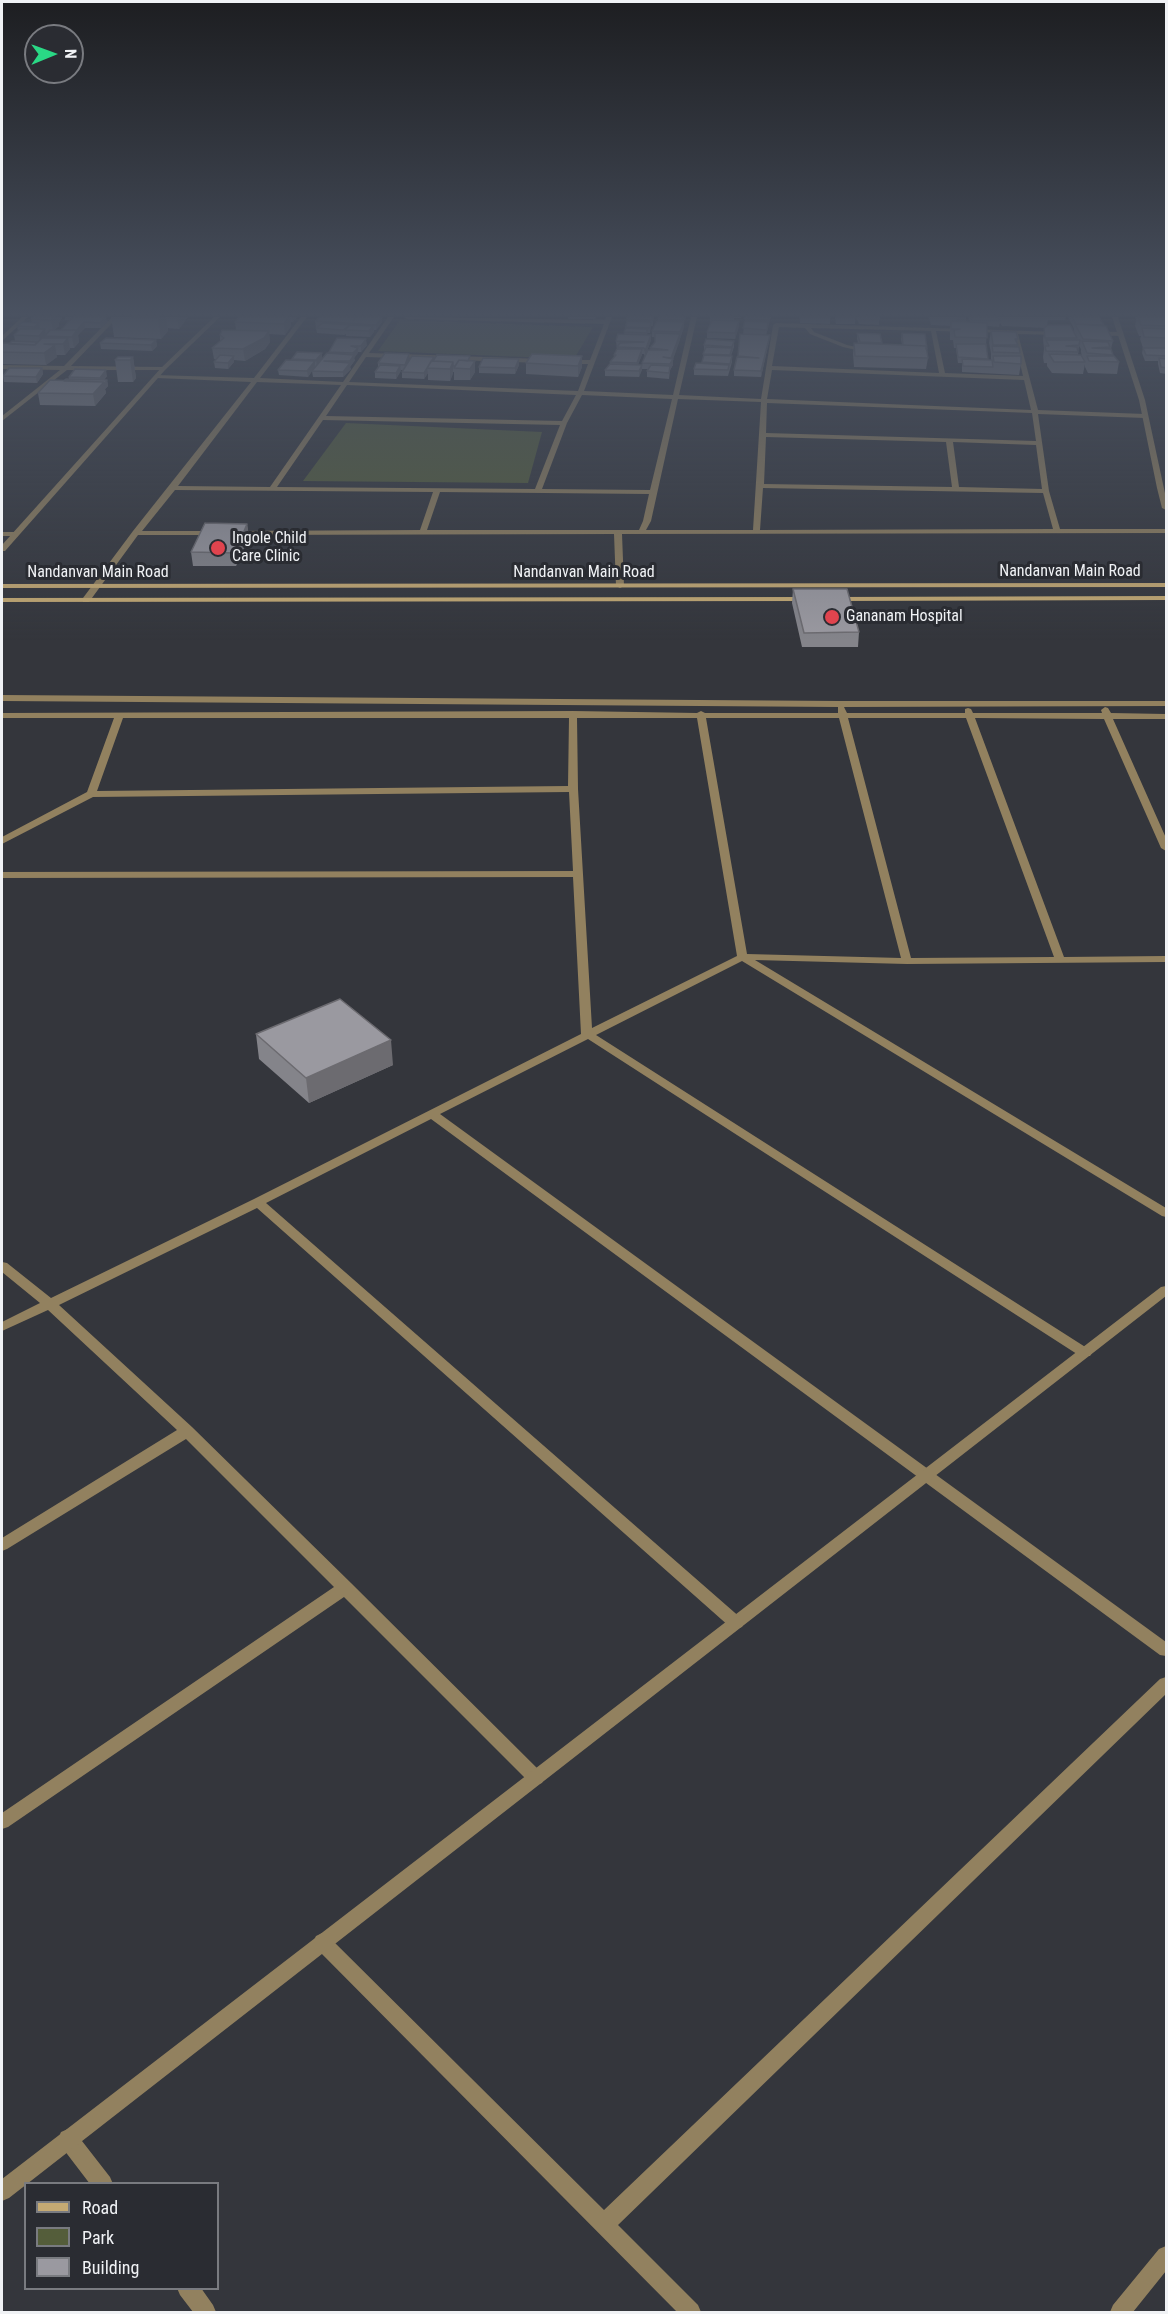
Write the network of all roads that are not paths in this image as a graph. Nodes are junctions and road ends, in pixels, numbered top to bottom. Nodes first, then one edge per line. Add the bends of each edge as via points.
1 (113, 425) edge
2 (221, 425) edge
3 (315, 425) edge
4 (563, 425) edge
5 (669, 425) edge
6 (763, 425) edge
7 (1037, 425) edge
8 (1147, 425) edge
9 (763, 435) junction
10 (949, 440) junction
11 (1039, 443) junction
12 (760, 486) junction
13 (173, 488) junction
14 (1163, 488) edge
15 (272, 489) junction
16 (956, 489) junction
17 (437, 490) junction
18 (538, 491) junction
19 (1046, 491) junction
20 (653, 492) junction
21 (1167, 508) edge
22 (1057, 531) junction
23 (1167, 531) edge
24 (423, 532) junction
25 (618, 532) junction
26 (641, 532) junction
27 (756, 532) junction
28 (136, 533) junction
29 (2, 534) edge
30 (14, 534) junction
31 (2, 549) edge
32 (1167, 585) edge
33 (2, 586) edge
34 (620, 586) junction
35 (95, 587) junction
36 (1167, 598) edge
37 (819, 599) edge
38 (831, 599) edge
39 (2, 600) edge
40 (86, 600) junction
41 (2, 698) edge
42 (1102, 703) junction
43 (1167, 703) edge
44 (839, 704) junction
45 (966, 704) junction
46 (120, 714) junction
47 (573, 714) junction
48 (701, 714) junction
49 (2, 715) edge
50 (843, 715) junction
51 (970, 716) junction
52 (1107, 716) junction
53 (1167, 716) edge
54 (573, 789) junction
55 (91, 794) junction
56 (2, 841) edge
57 (1167, 848) edge
58 (578, 874) junction
59 (2, 875) edge
60 (742, 957) junction
61 (1167, 959) edge
62 (1060, 960) junction
63 (907, 961) junction
64 (587, 1034) junction
65 (432, 1114) junction
66 (258, 1202) junction
67 (1167, 1213) edge
68 (2, 1266) edge
69 (1167, 1290) edge
70 (49, 1303) junction
71 (2, 1327) edge
72 (1085, 1353) junction
73 (187, 1431) junction
74 (925, 1476) junction
75 (2, 1545) edge
76 (346, 1587) junction
77 (736, 1623) junction
78 (1167, 1650) edge
79 (1167, 1684) edge
80 (536, 1778) junction
81 (2, 1822) edge
82 (322, 1942) junction
83 (68, 2139) junction
84 (101, 2182) edge
85 (2, 2191) edge
86 (604, 2224) junction
87 (1167, 2256) edge
88 (188, 2290) edge
89 (206, 2313) edge
90 (691, 2313) edge
91 (1120, 2313) edge

1 - 30 street
2 - 13 street
3 - 15 street
4 - 18 street
5 - 20 street
6 - 9 street
7 - 11 street
8 - 14 street
9 - 10 street
9 - 12 street
10 - 11 street
10 - 16 street
11 - 19 street
12 - 16 street
12 - 27 street
13 - 15 street
13 - 28 street
14 - 21 street
15 - 17 street
16 - 19 street
17 - 18 street
17 - 24 street
18 - 20 street
19 - 22 street
20 - 26 street
22 - 23 street
22 - 27 street
24 - 25 street
24 - 28 street
25 - 26 street
25 - 34 street
26 - 27 street
28 - 35 street
29 - 30 street
30 - 31 street
32 - 34 main road, Nandanvan Main Road
33 - 35 main road, Nandanvan Main Road
34 - 35 main road, Nandanvan Main Road
35 - 40 street
36 - 38 main road
37 - 40 main road
39 - 40 main road
41 - 44 street
42 - 43 street
42 - 45 street
42 - 52 street
44 - 45 street
44 - 50 street
45 - 51 street
46 - 47 street
46 - 49 street
46 - 55 street
47 - 48 street
47 - 54 street
48 - 50 street
48 - 60 street
50 - 51 street
50 - 63 street
51 - 52 street
51 - 62 street
52 - 53 street
52 - 57 street
54 - 55 street
54 - 58 street
55 - 56 street
58 - 59 street
58 - 64 street
60 - 63 street
60 - 64 street
60 - 67 street
61 - 62 street
62 - 63 street
64 - 65 street
64 - 72 street
65 - 66 street
65 - 74 street
66 - 70 street
66 - 77 street
68 - 70 street
69 - 72 street
70 - 71 street
70 - 73 street
72 - 74 street
73 - 75 street
73 - 76 street
74 - 77 street
74 - 78 street
76 - 80 street
76 - 81 street
77 - 80 street
79 - 86 street
80 - 82 street
82 - 83 street
82 - 86 street
83 - 84 street
83 - 85 street
86 - 90 street
87 - 91 street
88 - 89 street

